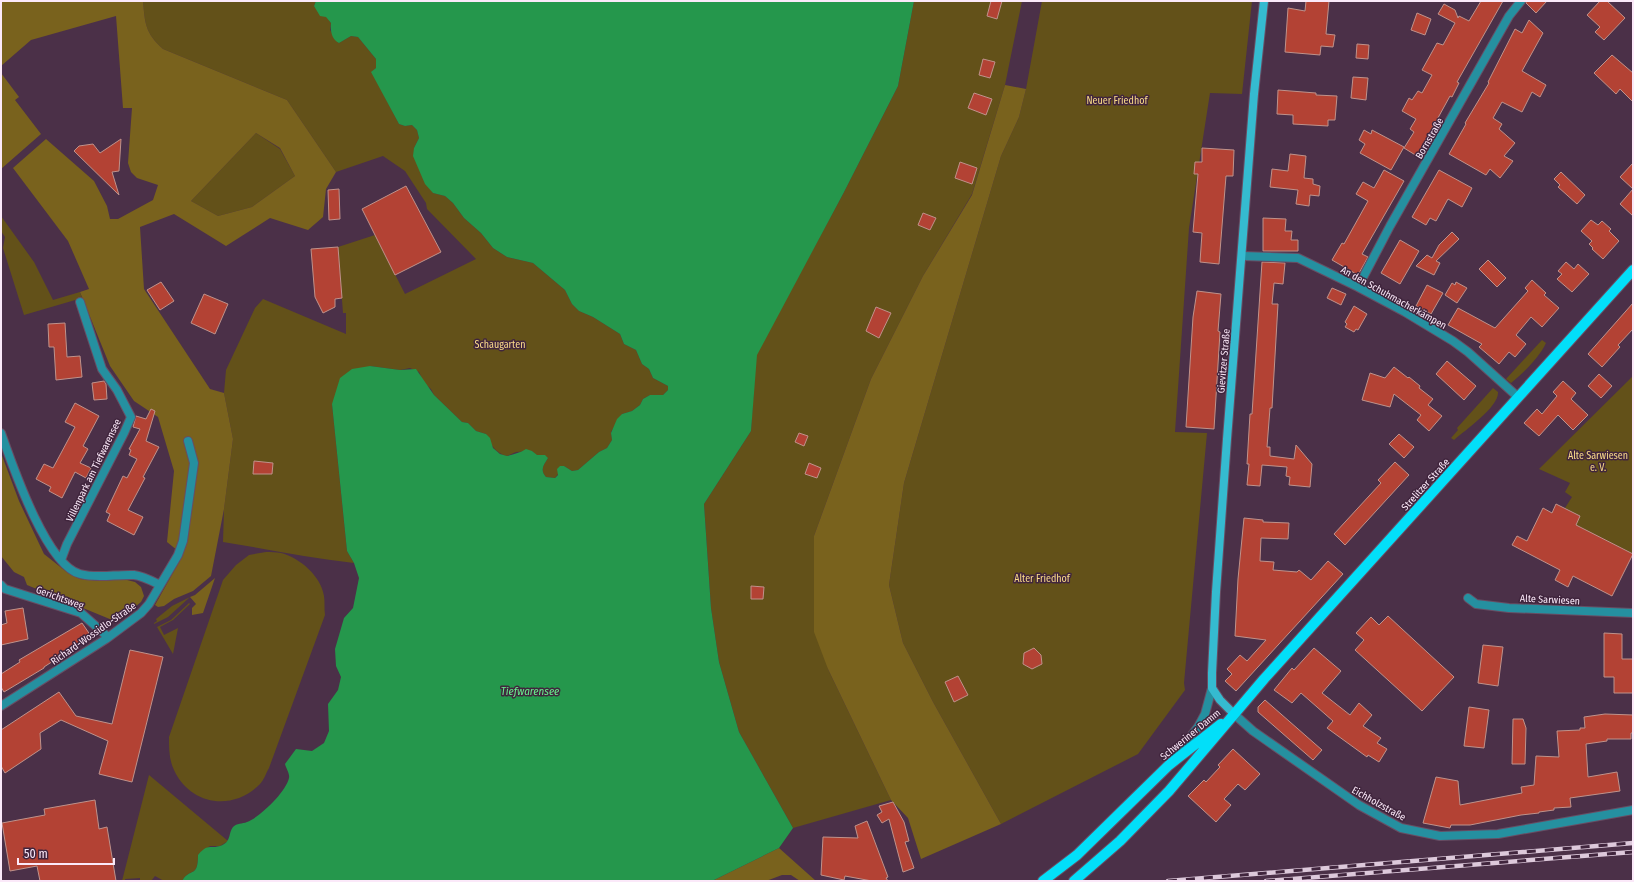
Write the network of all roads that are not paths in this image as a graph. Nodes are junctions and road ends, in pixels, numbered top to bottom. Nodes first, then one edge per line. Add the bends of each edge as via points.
1 (1264, 1) edge
2 (1521, 1) edge
3 (1242, 256) junction
4 (1633, 270) edge
5 (1358, 287) junction
6 (80, 302) dead end
7 (1518, 397) junction
8 (1, 433) edge
9 (188, 440) dead end
10 (61, 560) junction
11 (1, 585) edge
12 (160, 585) junction
13 (1468, 598) dead end
14 (1633, 613) edge
15 (108, 637) junction
16 (1212, 688) junction
17 (1, 706) edge
18 (1234, 714) junction
19 (1169, 765) junction
20 (1633, 810) edge
21 (1043, 881) edge
22 (1074, 881) edge

1 - 3 main road, Gievitzer Straße
2 - 5 street, Bornstraße via 1502,28
3 - 5 street, An den Schuhmacherkämpen via 1298,258
3 - 16 main road, Gievitzer Straße via 1216,592
4 - 7 main road, Strelitzer Straße
5 - 7 street, An den Schuhmacherkämpen via 1453,341
6 - 10 street, Villenpark am Tiefwarensee via 102,369 131,417
7 - 18 main road, Strelitzer Straße
8 - 10 street via 26,499
9 - 12 street, Richard-Wossidlo-Straße via 194,463 183,541 178,555
10 - 12 street via 77,573 94,577 134,575
11 - 15 street, Gerichtsweg via 5,589 81,613
12 - 15 street, Richard-Wossidlo-Straße via 141,614
13 - 14 street, Alte Sarwiesen via 1476,604 1509,608
15 - 17 street, Richard-Wossidlo-Straße
16 - 18 main road
16 - 19 street via 1205,714 1198,727
18 - 19 main road, Schweriner Damm
18 - 20 street, Eichholzstraße via 1253,731 1359,805 1401,828 1440,836 1498,834
18 - 22 main road, Schweriner Damm via 1164,797
19 - 21 main road, Schweriner Damm via 1077,855

